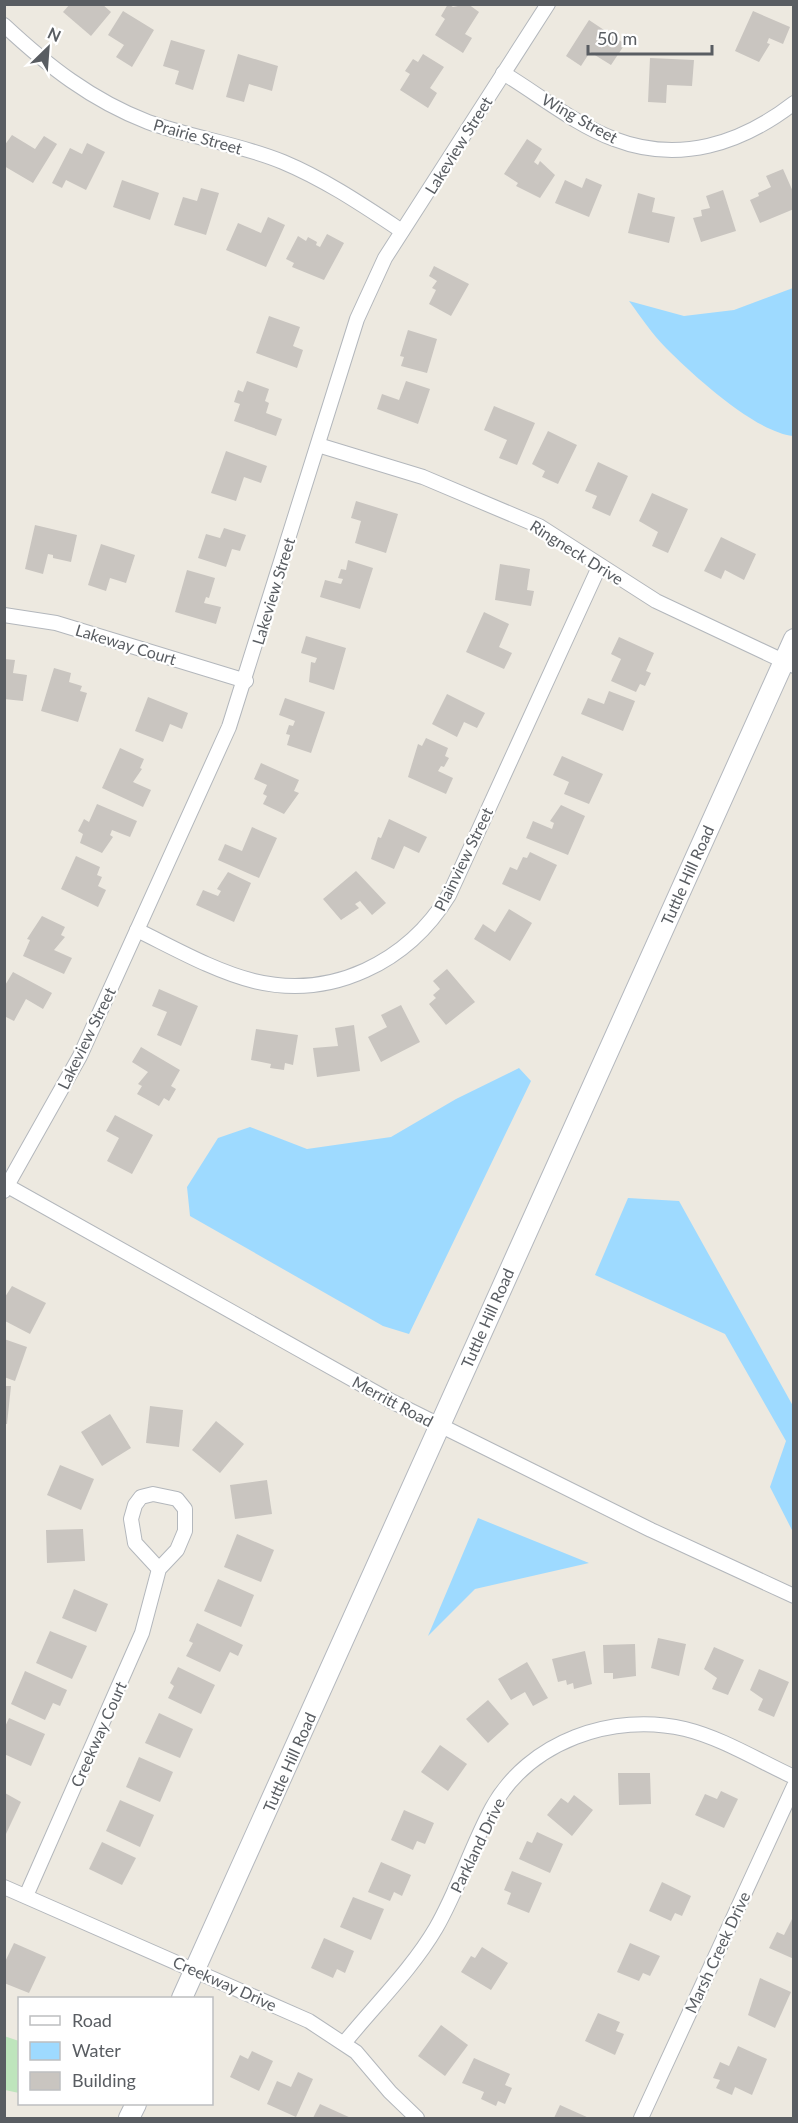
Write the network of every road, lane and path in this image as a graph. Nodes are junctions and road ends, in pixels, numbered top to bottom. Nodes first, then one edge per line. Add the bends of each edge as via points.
1 (548, 4) edge
2 (4, 25) edge
3 (503, 73) junction
4 (794, 102) edge
5 (402, 231) junction
6 (318, 445) junction
7 (599, 567) junction
8 (4, 615) edge
9 (794, 639) edge
10 (788, 664) edge
11 (246, 681) junction
12 (137, 930) junction
13 (6, 1187) edge
14 (439, 1424) junction
15 (159, 1569) junction
16 (794, 1596) edge
17 (794, 1777) edge
18 (794, 1786) edge
19 (4, 1887) edge
20 (26, 1896) junction
21 (195, 1969) junction
22 (182, 1997) edge
23 (345, 2042) junction
24 (417, 2118) edge
25 (641, 2118) edge

1 - 3 street, Lakeview Street
2 - 5 street, Prairie Street via 41,60 91,96 148,122 284,162 352,198
3 - 4 street, Wing Street via 598,132 629,144 658,149 720,144 768,123
3 - 5 street, Lakeview Street
5 - 6 street, Lakeview Street via 375,276 357,319
6 - 7 street, Ringneck Drive via 476,497 539,526
6 - 11 street, Lakeview Street
7 - 10 street, Ringneck Drive via 675,611
7 - 12 street, Plainview Street via 449,895 437,915 405,947 357,975 321,984 288,985 243,978
8 - 11 street, Lakeway Court via 56,623
9 - 10 main road, Tuttle Hill Road
10 - 14 main road, Tuttle Hill Road
11 - 12 street, Lakeview Street
12 - 13 street, Lakeview Street via 80,1056
13 - 14 street, Merritt Road
14 - 16 street, Merritt Road
14 - 21 main road, Tuttle Hill Road
15 - 15 street, Creekway Court via 177,1550 187,1520 177,1499 153,1494 141,1497 130,1519 135,1543
15 - 20 street, Creekway Court via 142,1633
17 - 23 street, Parkland Drive via 709,1737 653,1724 596,1730 549,1750 522,1770 492,1807 435,1929
18 - 25 street, Marsh Creek Drive
19 - 20 street, Creekway Drive
20 - 21 street, Creekway Drive
21 - 22 main road, Tuttle Hill Road
21 - 23 street, Creekway Drive via 309,2021
23 - 24 street, Creekway Drive

